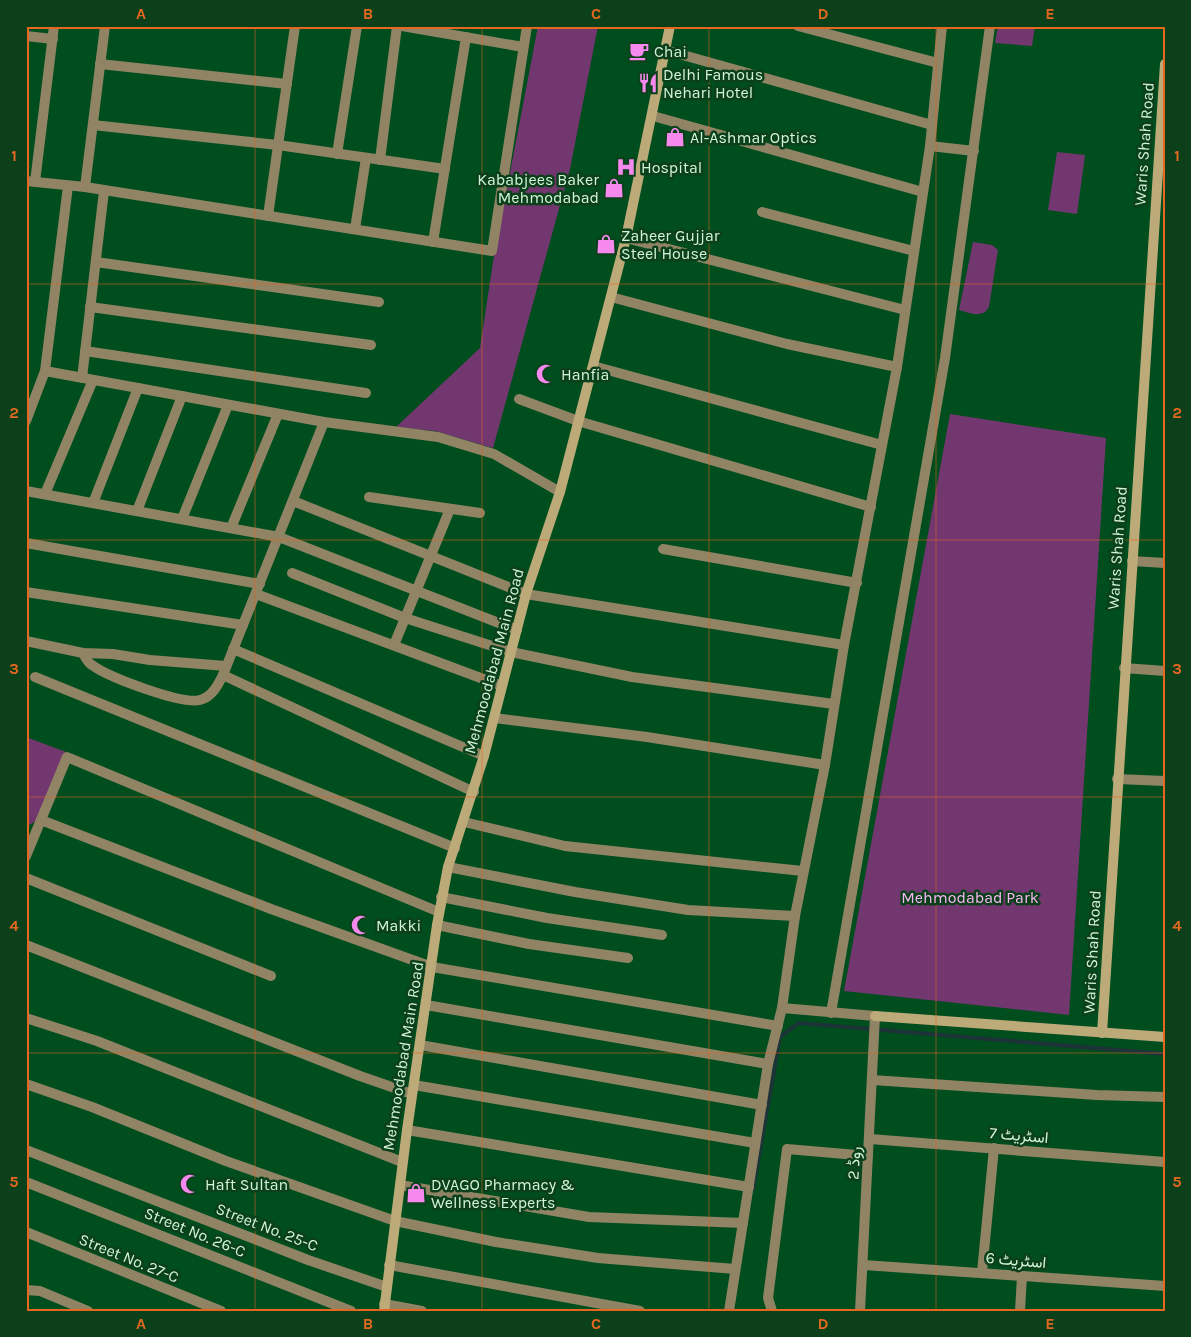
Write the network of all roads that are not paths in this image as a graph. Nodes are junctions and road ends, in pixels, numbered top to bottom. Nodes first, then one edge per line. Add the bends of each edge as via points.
1 (54, 26) edge
2 (105, 26) edge
3 (295, 26) edge
4 (357, 26) edge
5 (397, 26) edge
6 (402, 26) edge
7 (527, 26) edge
8 (670, 26) edge
9 (798, 26) edge
10 (942, 26) edge
11 (990, 26) edge
12 (26, 36) edge
13 (466, 37) junction
14 (53, 39) junction
15 (523, 47) junction
16 (665, 50) junction
17 (938, 63) junction
18 (100, 64) junction
19 (1165, 64) edge
20 (287, 84) junction
21 (653, 116) junction
22 (93, 125) junction
23 (932, 125) junction
24 (1163, 125) edge
25 (278, 145) junction
26 (930, 146) junction
27 (974, 151) junction
28 (336, 154) junction
29 (366, 158) junction
30 (380, 160) junction
31 (445, 169) junction
32 (30, 182) edge
33 (68, 186) junction
34 (85, 188) junction
35 (104, 190) junction
36 (923, 192) junction
37 (762, 212) dead end
38 (268, 216) junction
39 (355, 229) junction
40 (626, 238) junction
41 (433, 242) junction
42 (914, 251) junction
43 (96, 262) junction
44 (610, 297) junction
45 (379, 302) dead end
46 (90, 307) junction
47 (905, 310) junction
48 (371, 345) dead end
49 (85, 351) junction
50 (593, 366) junction
51 (896, 367) junction
52 (44, 371) junction
53 (82, 378) junction
54 (93, 380) junction
55 (138, 388) junction
56 (366, 393) dead end
57 (182, 396) junction
58 (519, 399) dead end
59 (228, 405) junction
60 (278, 414) junction
61 (26, 421) edge
62 (324, 422) junction
63 (578, 422) junction
64 (882, 445) junction
65 (26, 491) edge
66 (560, 492) junction
67 (45, 494) junction
68 (369, 497) dead end
69 (293, 500) junction
70 (93, 503) junction
71 (871, 506) junction
72 (450, 509) junction
73 (136, 511) junction
74 (480, 513) dead end
75 (182, 519) junction
76 (231, 528) junction
77 (279, 537) junction
78 (26, 543) edge
79 (664, 550) dead end
80 (431, 556) junction
81 (1132, 560) junction
82 (1165, 563) edge
83 (292, 573) dead end
84 (856, 583) junction
85 (260, 584) junction
86 (417, 590) junction
87 (26, 592) edge
88 (256, 594) junction
89 (526, 594) junction
90 (405, 618) junction
91 (243, 625) junction
92 (517, 630) junction
93 (26, 641) edge
94 (394, 645) junction
95 (844, 645) junction
96 (233, 649) junction
97 (511, 652) junction
98 (83, 653) junction
99 (1124, 668) junction
100 (225, 671) junction
101 (1165, 671) edge
102 (36, 677) dead end
103 (502, 686) junction
104 (834, 704) junction
105 (494, 718) junction
106 (484, 756) junction
107 (826, 765) junction
108 (1117, 779) junction
109 (1165, 781) edge
110 (474, 792) junction
111 (41, 820) junction
112 (464, 822) junction
113 (29, 843) edge
114 (455, 848) junction
115 (26, 856) edge
116 (448, 867) junction
117 (803, 871) junction
118 (26, 878) edge
119 (442, 897) junction
120 (439, 912) junction
121 (795, 916) junction
122 (437, 925) junction
123 (662, 935) dead end
124 (26, 945) edge
125 (628, 958) dead end
126 (432, 967) junction
127 (271, 976) dead end
128 (426, 1005) junction
129 (782, 1008) junction
130 (831, 1013) junction
131 (26, 1018) edge
132 (875, 1022) junction
133 (778, 1026) junction
134 (1102, 1033) junction
135 (1165, 1037) edge
136 (420, 1044) junction
137 (768, 1064) junction
138 (872, 1076) junction
139 (26, 1084) edge
140 (413, 1089) junction
141 (1165, 1097) edge
142 (762, 1105) junction
143 (407, 1130) junction
144 (870, 1139) junction
145 (755, 1143) junction
146 (994, 1148) junction
147 (26, 1150) edge
148 (868, 1156) junction
149 (402, 1162) junction
150 (1165, 1162) edge
151 (26, 1182) edge
152 (400, 1185) junction
153 (749, 1187) junction
154 (395, 1221) junction
155 (742, 1223) junction
156 (26, 1232) edge
157 (389, 1265) junction
158 (864, 1265) junction
159 (735, 1269) junction
160 (982, 1272) junction
161 (1022, 1276) junction
162 (1165, 1286) edge
163 (387, 1287) junction
164 (26, 1290) edge
165 (384, 1307) edge
166 (88, 1311) edge
167 (221, 1311) edge
168 (351, 1311) edge
169 (422, 1311) edge
170 (640, 1311) edge
171 (729, 1311) edge
172 (772, 1311) edge
173 (860, 1311) edge
174 (1020, 1311) edge

1 - 14 street
2 - 18 street
3 - 20 street
4 - 28 street
5 - 30 street
6 - 13 street
7 - 15 street
8 - 16 main road, Mehmoodabad Main Road
9 - 17 street
10 - 17 street
11 - 27 street
12 - 14 street
13 - 15 street
13 - 31 street
14 - 32 street
15 - 41 street via 492,251
16 - 21 main road, Mehmoodabad Main Road
16 - 23 street
17 - 23 street
18 - 20 street
18 - 22 street
19 - 24 main road, Waris Shah Road
20 - 25 street
21 - 36 street
21 - 40 main road, Mehmoodabad Main Road
22 - 25 street
22 - 34 street
23 - 26 street
24 - 81 main road, Waris Shah Road
25 - 28 street
25 - 38 street
26 - 27 street
26 - 36 street
27 - 130 street via 945,358
28 - 29 street
29 - 30 street
29 - 39 street
30 - 31 street
31 - 41 street
32 - 33 street
33 - 34 street
33 - 52 street
34 - 35 street
35 - 38 street
35 - 43 street
36 - 42 street
37 - 42 street
38 - 39 street
39 - 41 street
40 - 44 main road, Mehmoodabad Main Road
40 - 47 street
42 - 47 street
43 - 45 street
43 - 46 street
44 - 50 main road, Mehmoodabad Main Road
44 - 51 street via 787,344
46 - 48 street
46 - 49 street
47 - 51 street
49 - 53 street
49 - 56 street
50 - 63 main road, Mehmoodabad Main Road
50 - 64 street
51 - 64 street
52 - 53 street
52 - 61 street
53 - 54 street
54 - 55 street
54 - 67 street
55 - 57 street
55 - 70 street
57 - 59 street
57 - 73 street
58 - 63 street
59 - 60 street
59 - 75 street
60 - 62 street
60 - 76 street
62 - 66 street via 438,437 494,454
62 - 69 street
63 - 66 main road, Mehmoodabad Main Road
63 - 71 street
64 - 71 street
65 - 67 street
66 - 89 main road, Mehmoodabad Main Road
67 - 70 street
68 - 72 street
69 - 77 street
69 - 80 street
70 - 73 street
71 - 84 street
72 - 74 street
72 - 80 street
73 - 75 street
75 - 76 street
76 - 77 street
77 - 85 street
77 - 86 street
78 - 85 street
79 - 84 street
80 - 86 street
80 - 89 street
81 - 82 street
81 - 99 main road, Waris Shah Road
83 - 90 street
84 - 95 street
85 - 88 street
86 - 90 street
86 - 92 street
87 - 91 street
88 - 91 street
88 - 94 street
89 - 92 main road, Mehmoodabad Main Road
89 - 95 street
90 - 94 street
90 - 97 street
91 - 96 street
92 - 97 main road, Mehmoodabad Main Road
93 - 98 street
94 - 103 street
95 - 104 street
96 - 100 street
96 - 106 street
97 - 103 main road, Mehmoodabad Main Road
97 - 104 street via 632,677
98 - 100 street via 113,654
98 - 100 street via 91,665 186,702 202,700 214,691
99 - 101 street
99 - 108 main road, Waris Shah Road
100 - 110 street
102 - 114 street
103 - 105 main road, Mehmoodabad Main Road
104 - 107 street
105 - 106 main road, Mehmoodabad Main Road
105 - 107 street via 647,737
106 - 110 main road, Mehmoodabad Main Road
107 - 117 street
108 - 109 street
108 - 134 main road, Waris Shah Road
110 - 112 main road, Mehmoodabad Main Road
111 - 113 street
111 - 120 street via 67,757
111 - 126 street
112 - 114 main road, Mehmoodabad Main Road
112 - 117 street via 565,846
113 - 115 street
114 - 116 main road, Mehmoodabad Main Road
116 - 119 main road, Mehmoodabad Main Road
116 - 121 street via 688,910
117 - 121 street
118 - 127 street
119 - 120 main road, Mehmoodabad Main Road
119 - 123 street via 547,918
120 - 122 main road, Mehmoodabad Main Road
121 - 129 street
122 - 125 street via 529,944
122 - 126 main road, Mehmoodabad Main Road
124 - 140 street via 360,1076
126 - 128 main road, Mehmoodabad Main Road
126 - 133 street
128 - 136 main road, Mehmoodabad Main Road
128 - 137 street
129 - 130 street
129 - 133 street
130 - 132 street
131 - 149 street via 97,1041
132 - 134 main road
132 - 138 street, روڈ 2
133 - 137 street
134 - 135 main road
136 - 140 main road, Mehmoodabad Main Road
136 - 142 street
137 - 142 street
138 - 141 street via 1097,1095
138 - 144 street, روڈ 2
139 - 154 street via 226,1161
140 - 143 main road, Mehmoodabad Main Road
140 - 145 street
142 - 145 street
143 - 149 main road, Mehmoodabad Main Road
143 - 153 street
144 - 146 street, اسٹریٹ 7
144 - 148 street, روڈ 2
145 - 153 street
146 - 150 street, اسٹریٹ 7
146 - 160 street
147 - 163 street, Street No. 25-C via 308,1260
148 - 158 street, روڈ 2
148 - 172 street via 787,1150 768,1298
149 - 152 main road, Mehmoodabad Main Road
151 - 168 street, Street No. 26-C
152 - 154 main road, Mehmoodabad Main Road
152 - 155 street via 589,1217
153 - 155 street
154 - 157 main road, Mehmoodabad Main Road
154 - 159 street via 496,1242 598,1258
155 - 159 street
156 - 167 street, Street No. 27-C
157 - 163 main road, Mehmoodabad Main Road
157 - 170 street
158 - 160 street, اسٹریٹ 6
158 - 173 street, روڈ 2
159 - 171 street
160 - 161 street, اسٹریٹ 6
161 - 162 street, اسٹریٹ 6
161 - 174 street
163 - 165 main road, Mehmoodabad Main Road
164 - 166 street via 40,1291
165 - 169 street

